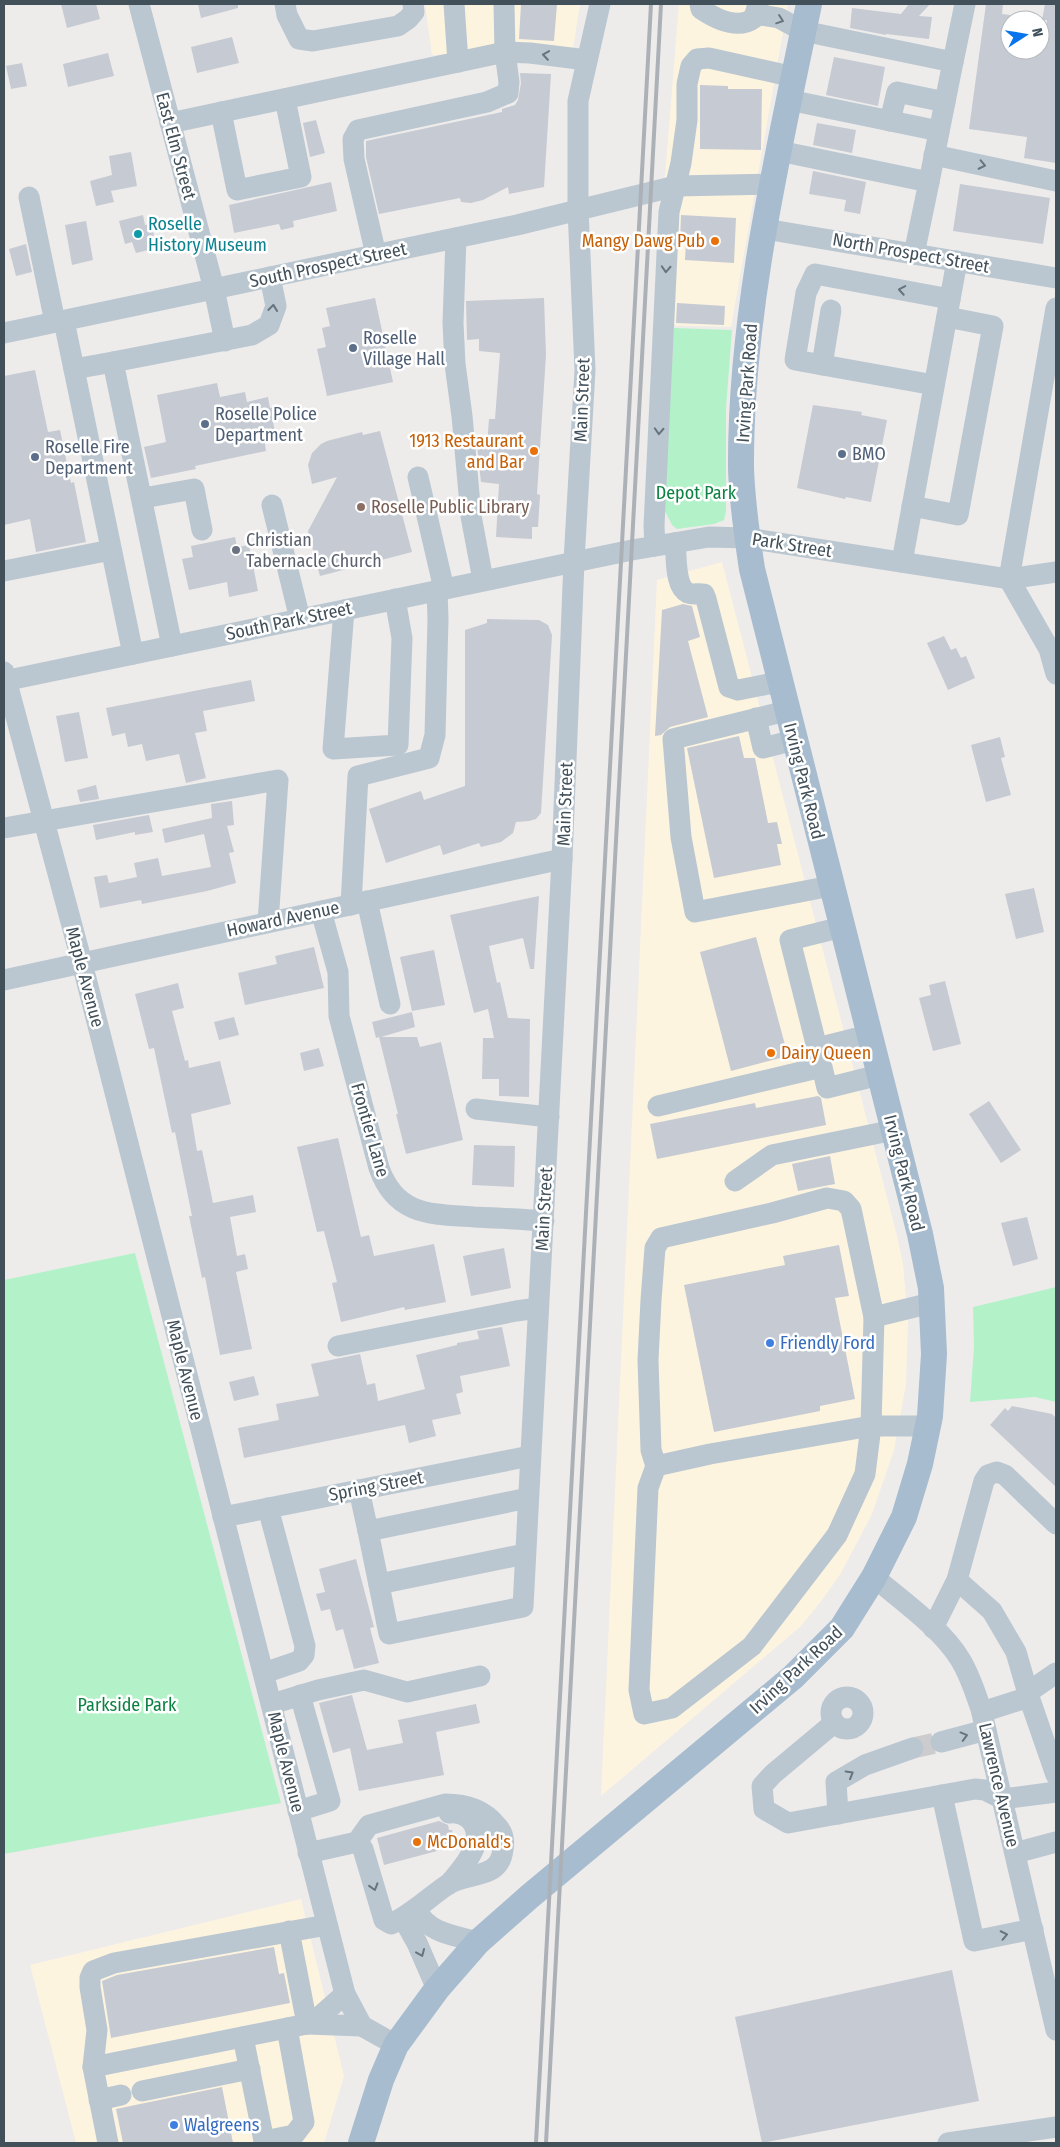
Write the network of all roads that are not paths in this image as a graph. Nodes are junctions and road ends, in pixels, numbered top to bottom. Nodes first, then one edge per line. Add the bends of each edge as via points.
1 (138, 4) edge
2 (284, 4) edge
3 (413, 4) edge
4 (454, 4) edge
5 (504, 4) edge
6 (600, 4) edge
7 (700, 4) edge
8 (809, 4) edge
9 (965, 4) edge
10 (756, 9) edge
11 (803, 31) junction
12 (505, 52) junction
13 (586, 60) junction
14 (458, 62) junction
15 (953, 62) junction
16 (792, 89) junction
17 (285, 99) junction
18 (945, 102) junction
19 (221, 112) junction
20 (890, 121) junction
21 (170, 123) junction
22 (939, 131) junction
23 (779, 152) junction
24 (934, 156) junction
25 (1056, 181) edge
26 (929, 182) junction
27 (772, 184) junction
28 (676, 186) junction
29 (29, 197) dead end
30 (578, 209) junction
31 (765, 229) junction
32 (456, 238) junction
33 (914, 254) junction
34 (376, 255) junction
35 (957, 261) junction
36 (270, 277) junction
37 (1056, 278) edge
38 (214, 289) junction
39 (948, 308) junction
40 (1056, 308) edge
41 (832, 310) dead end
42 (60, 322) junction
43 (4, 333) edge
44 (225, 341) junction
45 (113, 362) junction
46 (822, 365) junction
47 (74, 369) junction
48 (934, 385) junction
49 (418, 477) dead end
50 (143, 498) junction
51 (272, 505) dead end
52 (912, 506) junction
53 (202, 530) dead end
54 (748, 538) junction
55 (675, 543) junction
56 (654, 546) junction
57 (112, 550) junction
58 (574, 561) junction
59 (902, 562) junction
60 (4, 570) edge
61 (1056, 572) edge
62 (1010, 579) junction
63 (484, 580) junction
64 (440, 589) junction
65 (395, 599) junction
66 (344, 610) junction
67 (300, 619) junction
68 (172, 646) junction
69 (133, 654) junction
70 (1056, 674) edge
71 (4, 678) edge
72 (779, 682) junction
73 (786, 711) junction
74 (756, 718) junction
75 (794, 740) junction
76 (43, 820) junction
77 (4, 828) edge
78 (562, 859) junction
79 (831, 886) junction
80 (359, 903) junction
81 (321, 911) junction
82 (268, 922) junction
83 (842, 927) junction
84 (82, 963) junction
85 (4, 980) edge
86 (390, 1004) dead end
87 (869, 1035) junction
88 (820, 1058) junction
89 (879, 1075) junction
90 (658, 1106) dead end
91 (476, 1109) dead end
92 (549, 1116) junction
93 (894, 1130) junction
94 (735, 1180) dead end
95 (544, 1221) junction
96 (931, 1303) junction
97 (538, 1308) junction
98 (874, 1317) junction
99 (338, 1346) dead end
100 (871, 1426) junction
101 (928, 1426) junction
102 (530, 1456) junction
103 (656, 1466) junction
104 (359, 1490) junction
105 (528, 1498) junction
106 (268, 1508) junction
107 (223, 1517) junction
108 (1056, 1524) edge
109 (368, 1531) junction
110 (525, 1554) junction
111 (874, 1577) junction
112 (957, 1580) junction
113 (378, 1584) junction
114 (933, 1628) junction
115 (264, 1673) junction
116 (1056, 1673) edge
117 (480, 1676) dead end
118 (300, 1695) junction
119 (1028, 1695) junction
120 (272, 1704) junction
121 (984, 1721) junction
122 (834, 1723) dead end
123 (310, 1731) junction
124 (281, 1740) junction
125 (941, 1742) tunnel mouth
126 (912, 1748) tunnel mouth
127 (1056, 1775) edge
128 (1056, 1792) edge
129 (942, 1795) junction
130 (1003, 1799) junction
131 (298, 1811) junction
132 (838, 1814) junction
133 (359, 1839) junction
134 (1056, 1842) edge
135 (308, 1853) junction
136 (1016, 1853) junction
137 (448, 1884) junction
138 (410, 1914) junction
139 (327, 1925) junction
140 (1033, 1929) junction
141 (289, 1932) junction
142 (478, 1942) junction
143 (437, 1989) junction
144 (345, 1994) junction
145 (297, 2026) junction
146 (362, 2026) junction
147 (1056, 2030) edge
148 (243, 2037) junction
149 (396, 2045) junction
150 (93, 2067) junction
151 (250, 2069) junction
152 (142, 2091) dead end
153 (120, 2095) dead end
154 (99, 2100) junction
155 (1056, 2127) edge
156 (264, 2142) edge
157 (108, 2143) edge
158 (361, 2143) edge
159 (948, 2143) edge

1 - 21 street, East Elm Street
2 - 3 street via 299,39 313,41 398,26 414,12
4 - 14 street
5 - 12 street
6 - 13 street, Main Street
7 - 10 street via 701,9 710,15 733,23 747,24 754,18
8 - 11 main road, Irving Park Road
9 - 15 street
10 -> 11 street
11 - 15 street
11 - 16 main road, Irving Park Road
13 -> 12 street
12 - 14 street
12 - 34 street via 508,93 487,102 358,130 353,139 354,159
13 - 30 street, Main Street via 578,101
14 - 17 street
15 - 18 street
16 - 20 street
16 - 23 main road, Irving Park Road
16 - 28 street via 709,58 697,59 691,66 687,84 687,120
17 - 19 street
17 - 19 street via 301,177 238,190
18 - 20 street via 896,92
18 - 22 street
19 - 21 street
20 - 22 street
21 - 38 street, East Elm Street
22 - 24 street
23 - 26 street
23 - 27 main road, Irving Park Road
24 -> 25 street
24 - 26 street
26 - 33 street
27 - 28 street
27 - 31 main road, Irving Park Road
28 - 30 street, South Prospect Street
28 -> 56 street via 669,212
29 - 42 street
30 - 32 street, South Prospect Street
30 - 58 street, Main Street via 585,370
31 - 33 street, North Prospect Street
31 - 54 main road, Irving Park Road via 749,334 744,393 741,469
32 - 34 street, South Prospect Street
32 - 63 street via 455,364 471,516
33 - 35 street, North Prospect Street
34 - 36 street, South Prospect Street
35 - 37 street, North Prospect Street
35 - 39 street
36 - 38 street, South Prospect Street
44 -> 36 street via 252,335 270,326 276,306
38 - 42 street, South Prospect Street
38 - 44 street, East Elm Street
39 -> 46 street via 815,274 806,293 795,360
39 - 48 street
39 - 52 street via 993,326 990,345 958,515
40 - 62 street
41 - 46 street
42 - 43 street, South Prospect Street
42 - 47 street
44 - 45 street
45 - 47 street
45 - 50 street
46 - 48 street
47 - 57 street
48 - 52 street
49 - 64 street
50 - 53 street via 194,489
50 - 68 street
51 - 67 street
52 - 59 street
54 - 55 street, Park Street via 709,538
54 - 59 street, Park Street
54 - 72 main road, Irving Park Road via 752,569
55 - 56 street, Park Street
55 - 72 street via 679,582 691,595 704,594 729,687 738,690
56 - 58 street, Park Street
57 - 60 street
57 - 69 street
58 - 63 street, South Park Street
58 - 78 street, Main Street
59 - 62 street, Park Street
61 - 62 street, Park Street
62 - 70 street via 1049,649
63 - 64 street, South Park Street
64 - 65 street, South Park Street
64 - 80 street via 435,735 429,758 358,776
65 - 66 street, South Park Street
65 - 66 street via 402,638 398,745 333,749
66 - 67 street, South Park Street
67 - 68 street, South Park Street
68 - 69 street, South Park Street
69 - 71 street, South Park Street
71 - 76 street, Maple Avenue
72 - 73 main road, Irving Park Road
73 - 74 street
73 - 75 main road, Irving Park Road
74 - 75 street via 763,748
74 - 79 street via 673,739 681,837 695,912
75 - 79 main road, Irving Park Road
76 - 77 street
76 - 82 street via 278,780
76 - 84 street, Maple Avenue
78 - 80 street, Howard Avenue
78 - 92 street, Main Street
79 - 83 main road, Irving Park Road
80 - 81 street, Howard Avenue
80 - 86 street
81 - 82 street, Howard Avenue
81 - 95 street, Frontier Lane via 338,972 339,1016 379,1168 389,1188 404,1204 424,1213
82 - 84 street, Howard Avenue
83 - 87 main road, Irving Park Road
83 - 88 street via 790,940
84 - 85 street, Howard Avenue
84 - 107 street, Maple Avenue
87 - 88 street
87 - 89 main road, Irving Park Road
88 - 89 street via 827,1088
88 - 90 street
89 - 93 main road, Irving Park Road
91 - 92 street
92 - 95 street, Main Street
93 - 94 street via 772,1155
93 - 96 main road, Irving Park Road via 920,1234
95 - 97 street, Main Street
96 - 98 street
96 - 101 main road, Irving Park Road via 934,1354
97 - 99 street
97 - 102 street, Main Street
98 - 100 street
98 - 103 street via 851,1209 844,1201 826,1198 661,1238 655,1248 648,1360 651,1450
100 - 101 street
100 - 103 street
100 - 103 street via 865,1474 837,1535 752,1646 672,1708 644,1714 640,1690 648,1488
101 - 111 main road, Irving Park Road via 904,1517
102 - 104 street, Spring Street
102 - 105 street, Main Street
104 - 106 street, Spring Street
104 - 109 street
105 - 109 street
105 - 110 street, Main Street
106 - 107 street, Spring Street
106 - 115 street via 306,1646 299,1661
107 - 115 street, Maple Avenue
108 - 112 street via 1005,1476 997,1472 988,1475
109 - 113 street
110 - 113 street
110 - 113 street, Main Street via 523,1607 389,1634
111 - 114 street, Lawrence Avenue
111 - 142 main road, Irving Park Road via 842,1628 793,1677
112 - 114 street
112 - 119 street via 992,1611 1016,1652
114 - 121 street, Lawrence Avenue via 959,1658 971,1680
115 - 120 street, Maple Avenue
116 - 119 street
117 - 118 street via 406,1692 364,1680
118 - 120 street
118 - 123 street
119 - 121 street
119 - 127 street
120 - 124 street, Maple Avenue
125 -> 121 street
121 - 130 street, Lawrence Avenue
122 - 132 street via 762,1786 764,1809 788,1823
123 - 124 street
123 - 131 street via 330,1801
124 - 131 street, Maple Avenue
132 -> 126 street via 836,1782 865,1765
128 - 130 street
129 - 130 street via 975,1789
129 - 132 street
129 -> 140 street via 974,1941
130 - 136 street, Lawrence Avenue
131 - 135 street, Maple Avenue
133 - 135 street
133 - 137 street via 452,1812 459,1813 490,1832 494,1847 493,1853 482,1863 465,1866
133 - 137 street via 369,1825 446,1804 458,1804 489,1816 502,1832 503,1854 498,1865 490,1873
133 -> 138 street via 384,1920 391,1924
134 - 136 street
135 - 139 street, Maple Avenue
136 - 140 street, Lawrence Avenue
137 - 138 street
138 - 142 street via 439,1932
138 -> 143 street via 417,1943
139 - 141 street
139 - 144 street, Maple Avenue
140 - 147 street, Lawrence Avenue
141 - 145 street
141 - 150 street via 114,1963 93,1971 90,1987 97,2030
142 - 143 main road, Irving Park Road
143 - 149 main road, Irving Park Road
144 - 145 street via 319,2017
144 - 146 street, Maple Avenue
145 - 146 street
145 - 148 street
145 - 156 street via 304,2122 294,2135
146 - 149 street
148 - 150 street
148 - 151 street
149 - 158 main road, Irving Park Road
150 - 154 street
151 - 152 street
151 - 156 street
153 - 154 street
154 - 157 street
155 - 159 street

